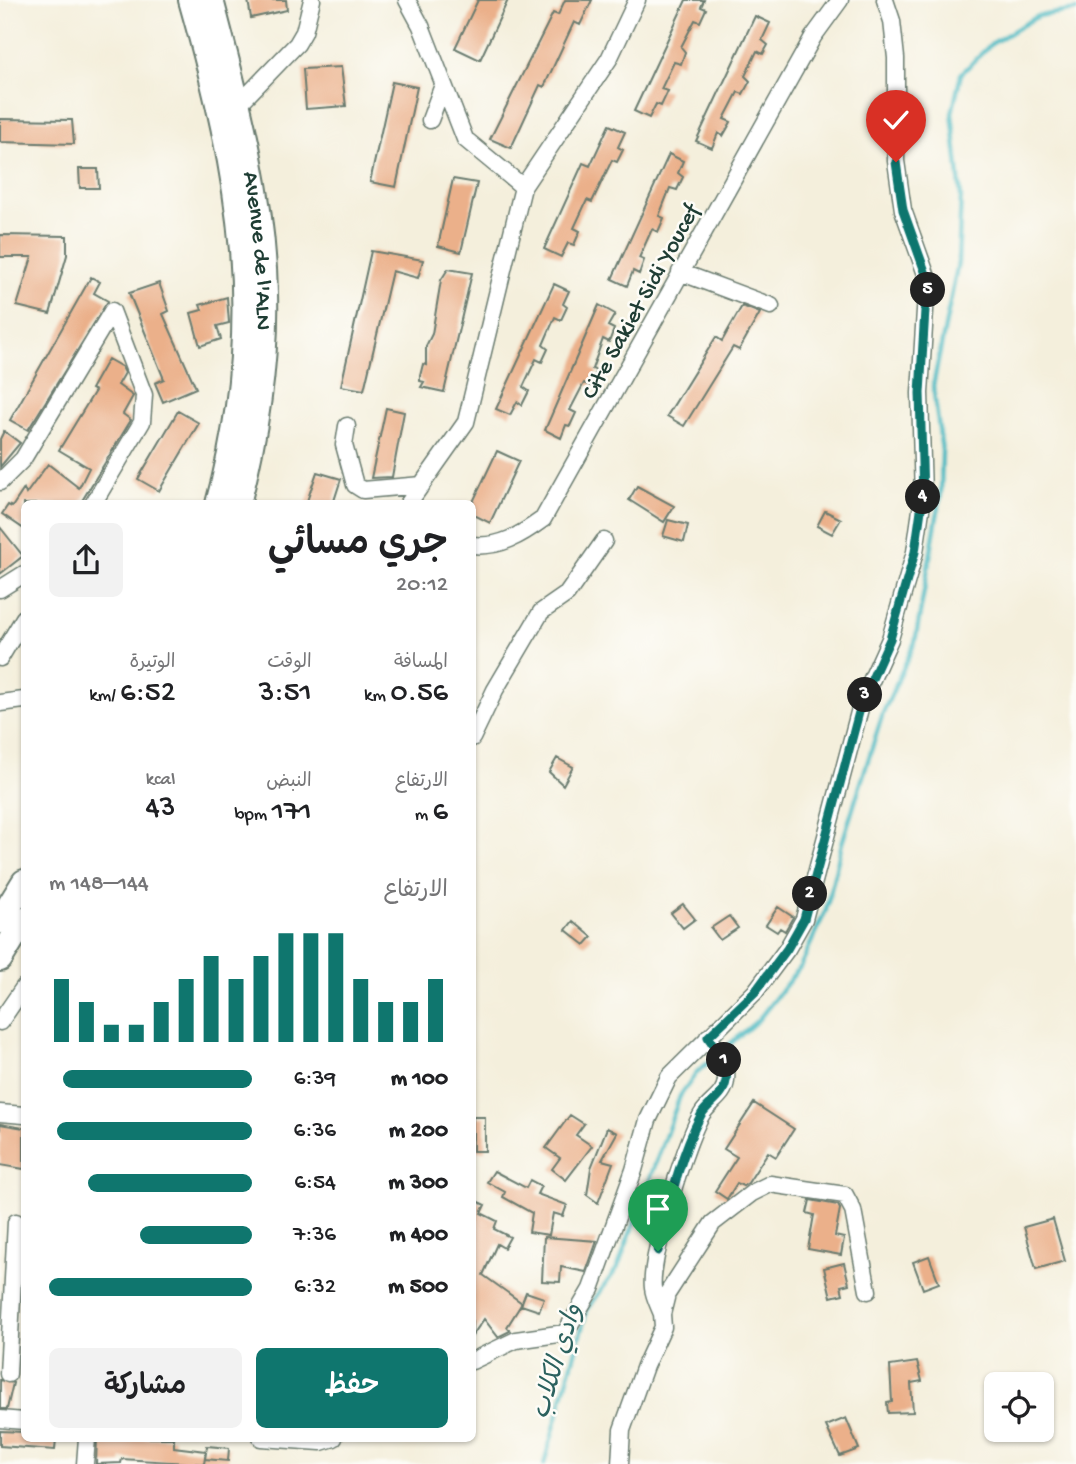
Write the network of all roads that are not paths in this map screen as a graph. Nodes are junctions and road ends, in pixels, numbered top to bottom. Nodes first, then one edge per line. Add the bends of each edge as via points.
1 (191, 0) edge
2 (211, 0) edge
3 (312, 0) edge
4 (407, 0) edge
5 (637, 0) edge
6 (840, 0) edge
7 (886, 0) edge
8 (443, 85) junction
9 (230, 107) junction
10 (430, 120) dead end
11 (523, 187) junction
12 (680, 272) junction
13 (771, 306) dead end
14 (347, 426) dead end
15 (0, 482) edge
16 (422, 485) junction
17 (95, 500) edge
18 (219, 500) edge
19 (239, 500) edge
20 (411, 500) edge
21 (604, 541) dead end
22 (476, 546) edge
23 (21, 576) edge
24 (0, 589) edge
25 (21, 623) edge
26 (0, 658) edge
27 (21, 700) edge
28 (0, 703) edge
29 (476, 730) edge
30 (21, 887) edge
31 (0, 921) edge
32 (21, 925) edge
33 (0, 959) edge
34 (21, 991) edge
35 (0, 1022) edge
36 (708, 1037) junction
37 (0, 1113) edge
38 (21, 1115) edge
39 (16, 1222) dead end
40 (12, 1291) edge
41 (868, 1291) dead end
42 (662, 1314) junction
43 (476, 1359) edge
44 (8, 1374) dead end
45 (0, 1419) edge
46 (21, 1421) edge
47 (87, 1442) edge
48 (85, 1464) edge
49 (620, 1464) edge

1 - 9 main road
2 - 9 main road, Avenue de l'ALN
3 - 9 street via 297,44
4 - 8 street
5 - 11 street via 609,59
6 - 12 street, Cite Sakiet Sidi Youcef via 813,37
7 - 36 street via 896,58 896,162 903,210 917,243 928,294 920,393 923,496 915,552 890,639 862,701 804,919 755,992
8 - 10 street
8 - 11 street via 465,139
9 - 18 main road via 246,275 246,339 233,442
9 - 19 main road, Avenue de l'ALN via 257,201 265,294 255,414
11 - 16 street via 466,422
12 - 13 street
12 - 22 street, Cite Sakiet Sidi Youcef via 543,519 508,541
14 - 16 street via 344,445 355,485 363,490
15 - 17 street via 23,459 111,311 144,395 142,422
16 - 20 street
21 - 29 street via 567,594 541,612
23 - 24 street
25 - 26 street
27 - 28 street
30 - 31 main road
32 - 33 main road
34 - 35 street
36 - 42 street via 725,1062 726,1083 702,1113 671,1196 654,1272 653,1289
36 - 43 street via 669,1077 648,1120 591,1289 565,1333 516,1340
37 - 38 street
39 - 40 street
40 - 44 street
41 - 42 street via 853,1210 845,1195 770,1184 712,1223 667,1294
42 - 49 street via 663,1327 622,1430
45 - 46 street
47 - 48 street

